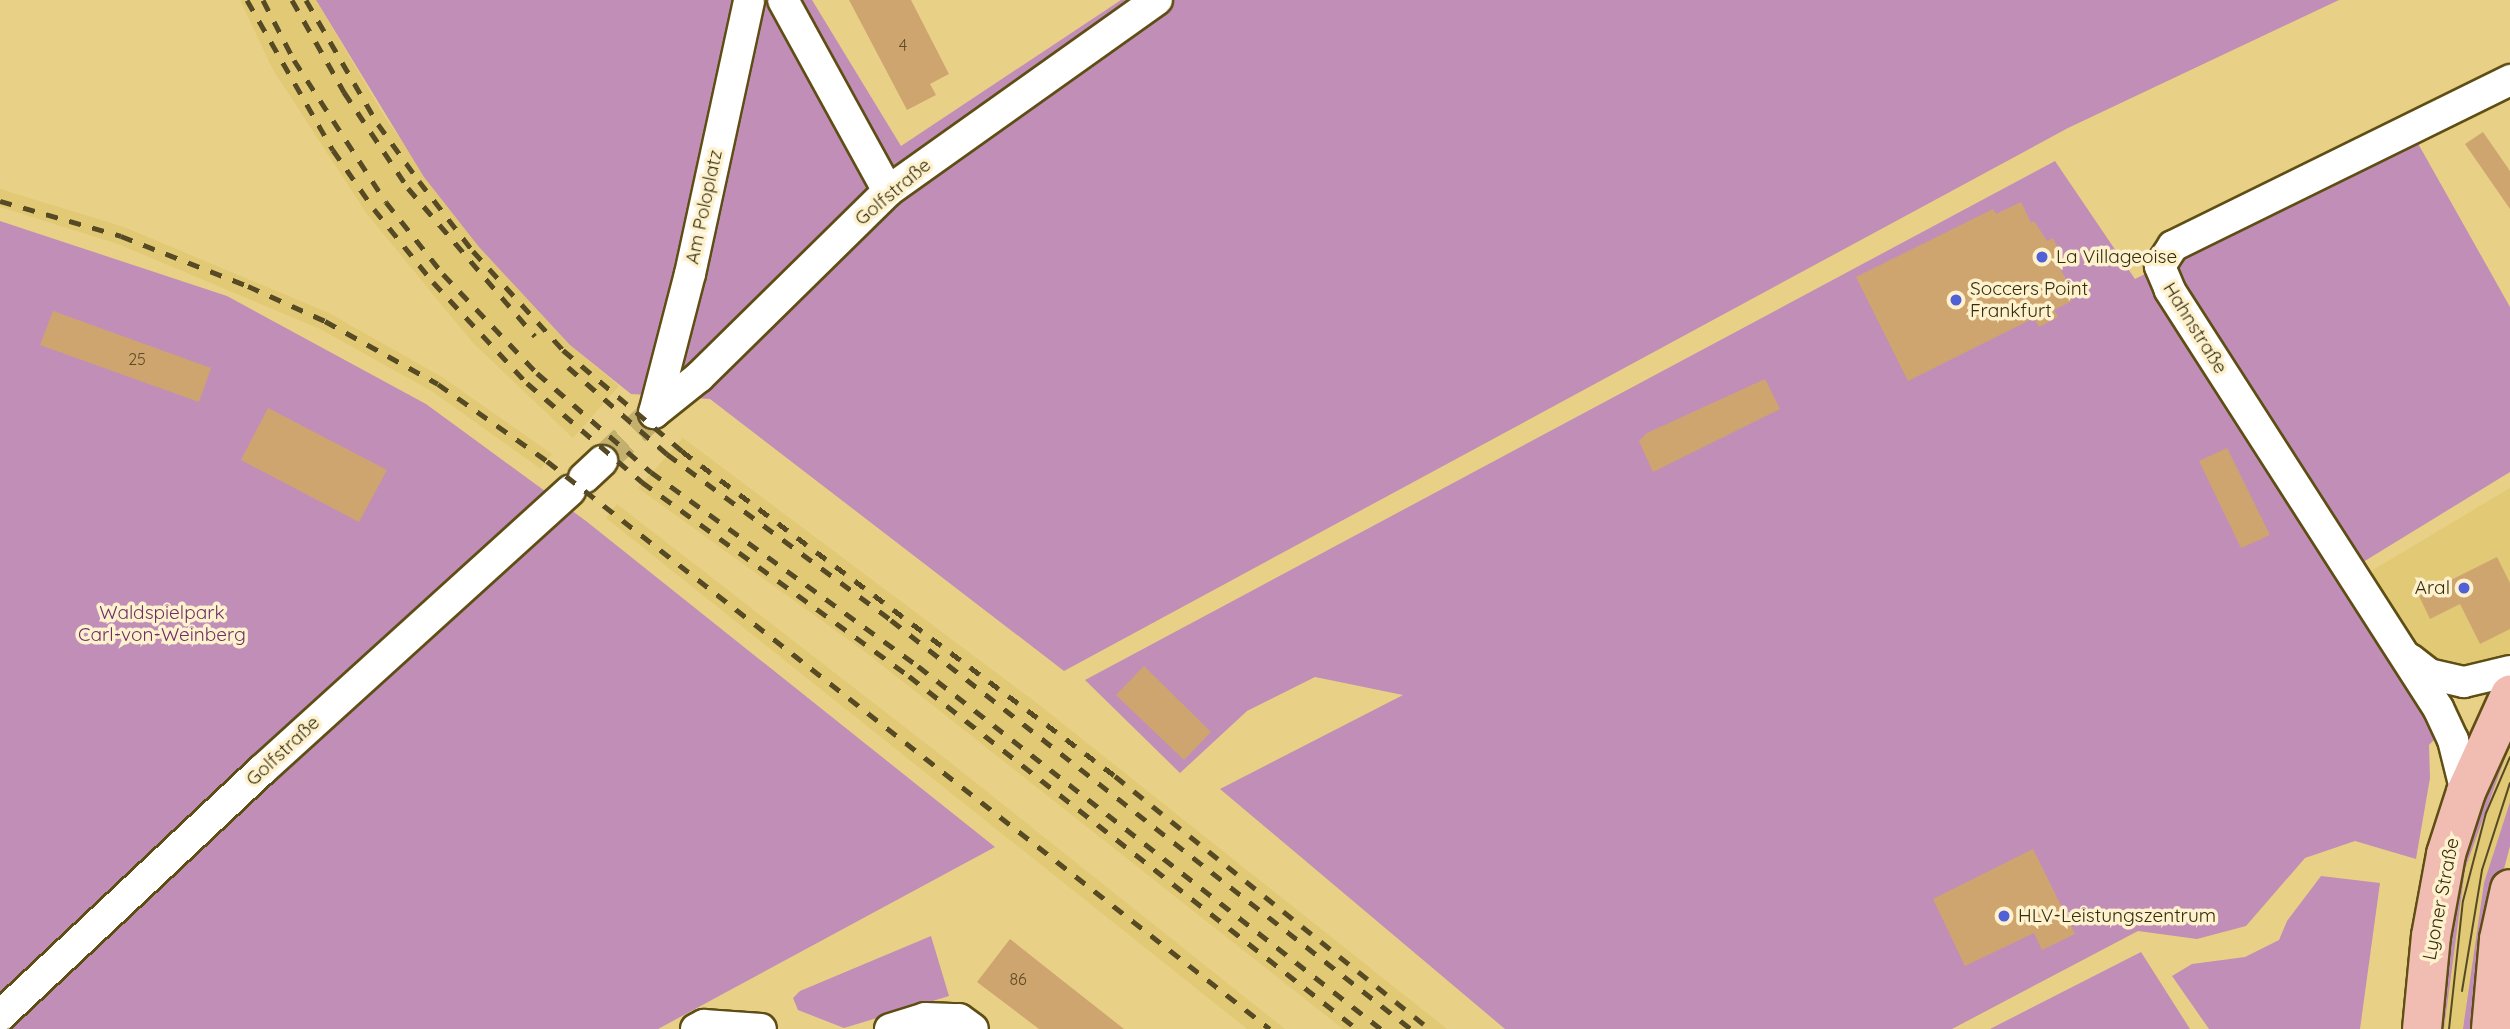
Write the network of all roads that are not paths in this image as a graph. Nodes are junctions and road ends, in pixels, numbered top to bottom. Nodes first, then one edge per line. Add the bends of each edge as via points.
1 (749, 0) edge
2 (783, 0) edge
3 (1157, 0) edge
4 (2510, 80) edge
5 (888, 191) junction
6 (654, 414) joint
7 (585, 477) tunnel mouth
8 (2404, 655) junction
9 (2510, 671) edge
10 (2510, 695) edge
11 (2466, 792) junction
12 (2510, 889) edge
13 (0, 1016) edge
14 (696, 1029) edge
15 (761, 1029) edge
16 (890, 1029) edge
17 (973, 1029) edge
18 (2422, 1029) edge
19 (2491, 1029) edge

1 - 6 street, Am Poloplatz via 690,274
2 - 5 street
3 - 5 street, Golfstraße
4 - 8 street, Hahnstraße via 2173,246 2160,266 2170,290
5 - 6 street, Golfstraße via 699,377
7 - 13 street, Golfstraße
8 - 9 street, Hahnstraße via 2430,674 2464,682
8 - 11 street, Hahnstraße via 2449,732
10 - 11 main road, Lyoner Straße
11 - 18 main road, Lyoner Straße via 2440,882
12 - 19 main road via 2499,939
14 - 15 street via 704,1024
16 - 17 street via 925,1018 959,1019

